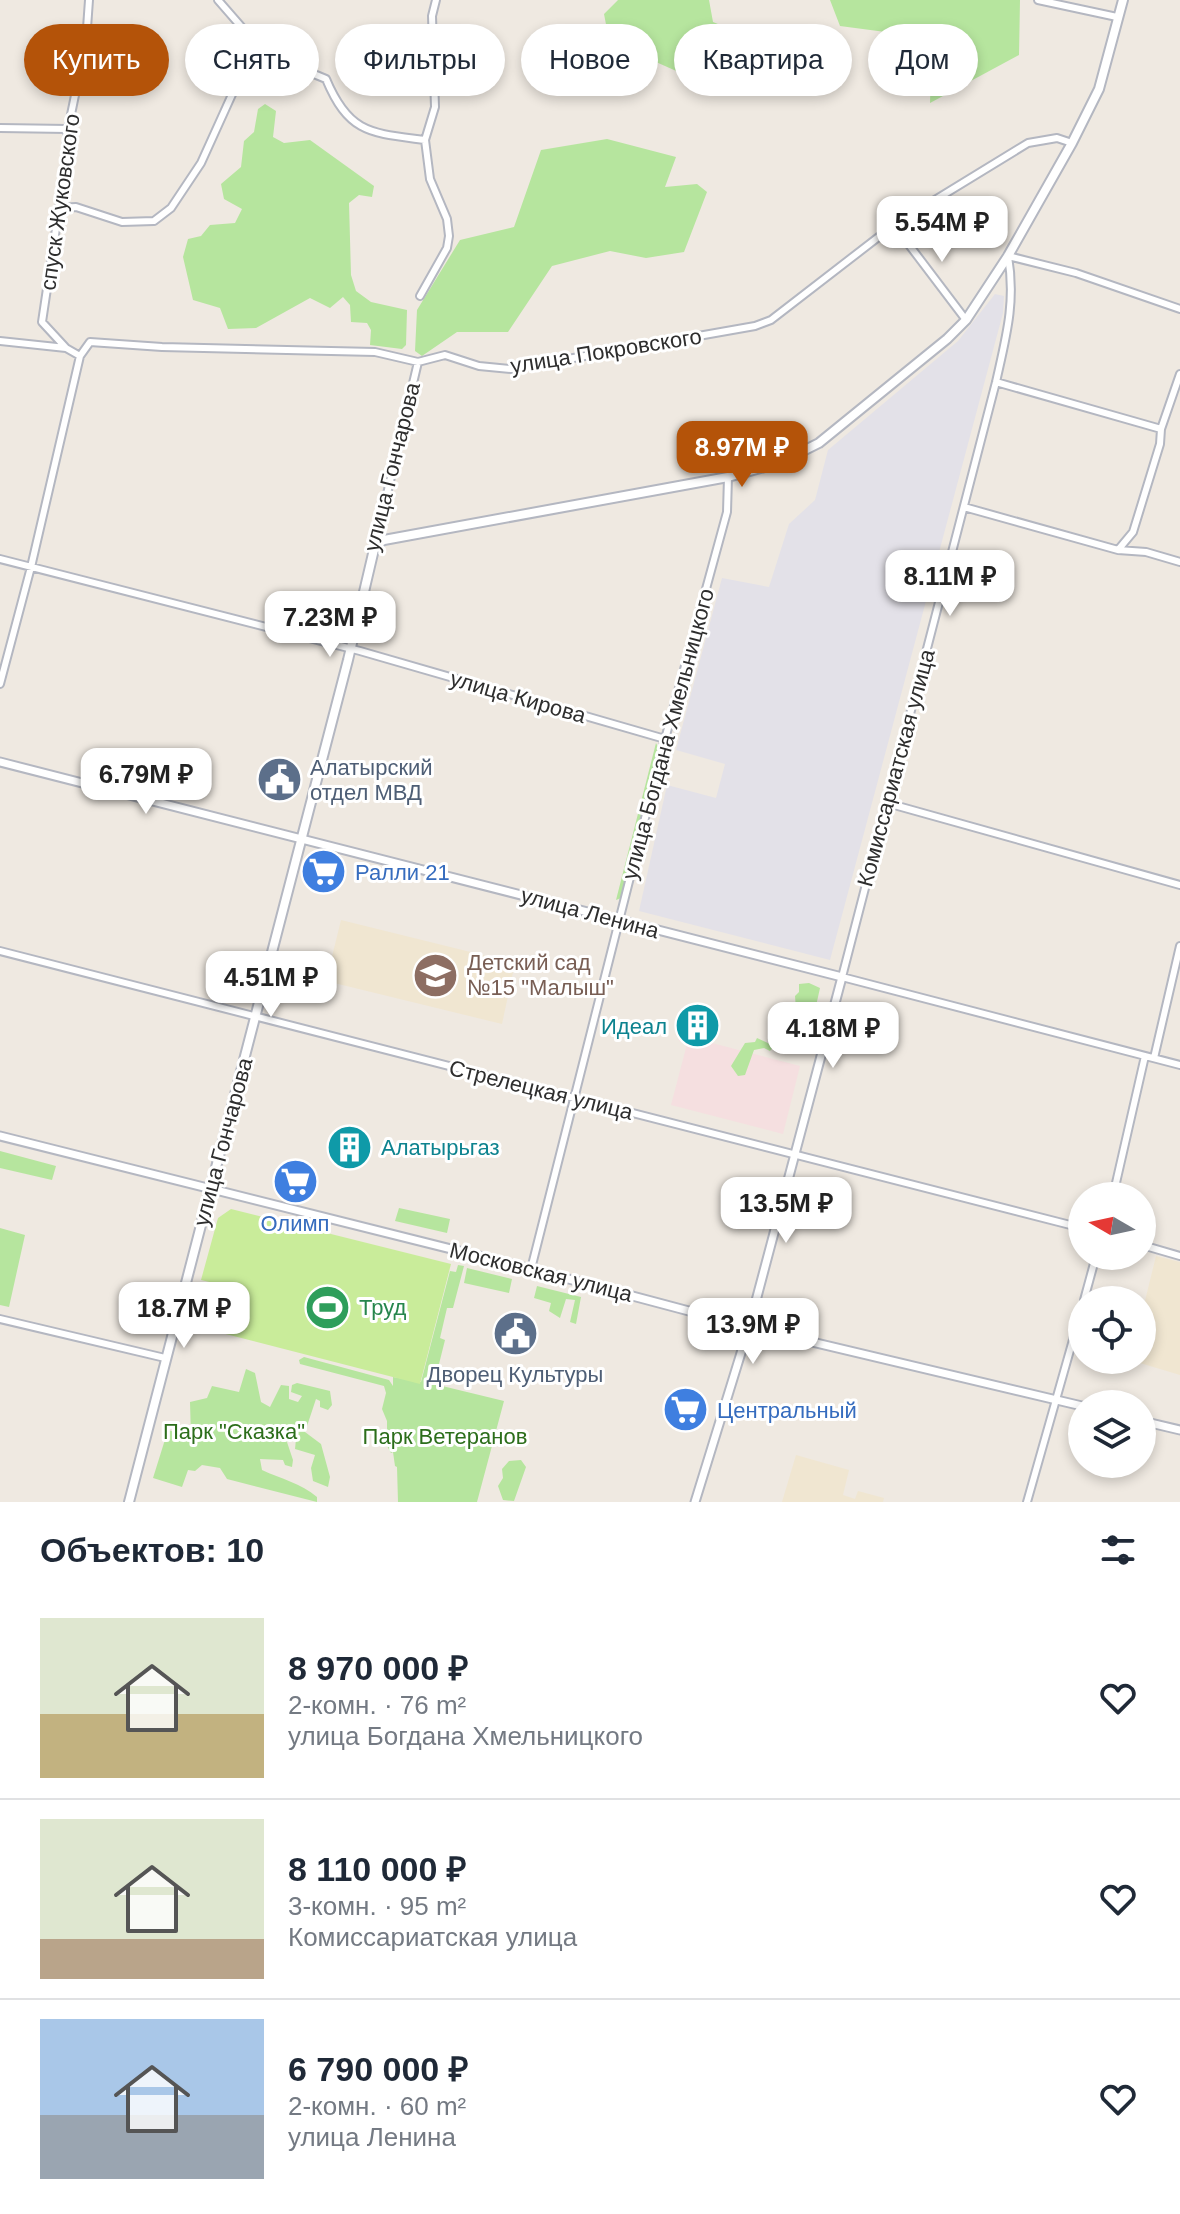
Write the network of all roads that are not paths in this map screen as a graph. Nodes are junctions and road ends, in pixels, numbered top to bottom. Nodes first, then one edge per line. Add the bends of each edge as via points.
1 (89, 0) edge
2 (218, 0) edge
3 (436, 0) edge
4 (1038, 0) edge
5 (1123, 0) edge
6 (1117, 17) junction
7 (239, 24) edge
8 (319, 76) edge
9 (231, 96) edge
10 (0, 128) edge
11 (68, 129) junction
12 (425, 140) junction
13 (1072, 143) junction
14 (59, 208) junction
15 (894, 225) junction
16 (1008, 256) junction
17 (420, 296) dead end
18 (1180, 309) edge
19 (966, 320) junction
20 (0, 341) edge
21 (66, 348) junction
22 (80, 356) junction
23 (418, 362) junction
24 (1180, 374) edge
25 (996, 382) junction
26 (1161, 429) junction
27 (728, 477) junction
28 (964, 507) junction
29 (375, 545) junction
30 (1118, 550) junction
31 (0, 559) edge
32 (1180, 562) edge
33 (31, 567) junction
34 (350, 649) junction
35 (0, 684) edge
36 (665, 739) junction
37 (0, 762) edge
38 (887, 803) junction
39 (300, 840) junction
40 (1180, 885) edge
41 (619, 921) junction
42 (1180, 946) edge
43 (0, 951) edge
44 (842, 977) junction
45 (255, 1016) junction
46 (1145, 1056) junction
47 (1154, 1058) junction
48 (1180, 1065) edge
49 (576, 1099) junction
50 (0, 1136) edge
51 (794, 1155) junction
52 (1116, 1182) edge
53 (211, 1190) junction
54 (1068, 1224) edge
55 (1156, 1249) edge
56 (1180, 1256) edge
57 (531, 1269) junction
58 (0, 1319) edge
59 (749, 1327) junction
60 (165, 1358) junction
61 (1068, 1360) edge
62 (1057, 1400) junction
63 (1068, 1403) edge
64 (1156, 1424) edge
65 (1180, 1430) edge
66 (129, 1502) edge
67 (695, 1502) edge
68 (1027, 1502) edge

1 - 11 street, спуск Жуковского
2 - 7 street
3 - 12 street via 431,29 435,107
4 - 6 street
5 - 6 main road
6 - 13 main road via 1099,89
8 - 12 street via 326,79 350,121 383,134
9 - 14 street via 201,163 171,208 154,221 122,222 76,207
10 - 11 street
11 - 14 street, спуск Жуковского
12 - 17 street via 430,179 449,236
13 - 15 street, улица Покровского via 1057,138 1028,143
13 - 16 main road
14 - 21 street, спуск Жуковского via 42,322
15 - 19 street
15 - 23 street, улица Покровского via 771,320 755,326 511,369 445,355
16 - 18 street
16 - 19 main road
16 - 25 street, Комиссариатская улица via 1012,310
19 - 27 main road via 819,443 779,463
20 - 21 street
21 - 22 street
22 - 23 street, улица Покровского via 90,342 375,352
22 - 33 street
23 - 29 street, улица Гончарова
24 - 26 street
25 - 26 street
25 - 28 street, Комиссариатская улица
26 - 30 street via 1133,532
27 - 29 main road
27 - 36 street, улица Богдана Хмельницкого via 727,512
28 - 30 street
28 - 38 street, Комиссариатская улица
29 - 34 main road, улица Гончарова
30 - 32 street
31 - 33 street, улица Кирова
33 - 34 street, улица Кирова
33 - 35 street
34 - 36 street, улица Кирова
34 - 39 main road, улица Гончарова
36 - 41 street, улица Богдана Хмельницкого
37 - 39 street, улица Ленина
38 - 40 street
38 - 44 street, Комиссариатская улица
39 - 41 street, улица Ленина
39 - 45 main road, улица Гончарова
41 - 44 street, улица Ленина
41 - 49 street, улица Богдана Хмельницкого
42 - 47 street
43 - 45 street, Стрелецкая улица
44 - 46 street, улица Ленина
44 - 51 street, Комиссариатская улица
45 - 49 street, Стрелецкая улица
45 - 53 main road, улица Гончарова
46 - 47 street, улица Ленина
46 - 52 street
47 - 48 street, улица Ленина
49 - 51 street, Стрелецкая улица
49 - 57 street, улица Богдана Хмельницкого
50 - 53 street, Московская улица
51 - 54 street, Стрелецкая улица
51 - 59 street, Комиссариатская улица
53 - 57 street, Московская улица
53 - 60 main road, улица Гончарова
55 - 56 street
57 - 59 street, Московская улица
58 - 60 street
59 - 62 street, Московская улица
59 - 67 street, Комиссариатская улица
60 - 66 main road, улица Гончарова
61 - 62 street
62 - 63 street, Московская улица
62 - 68 street
64 - 65 street

